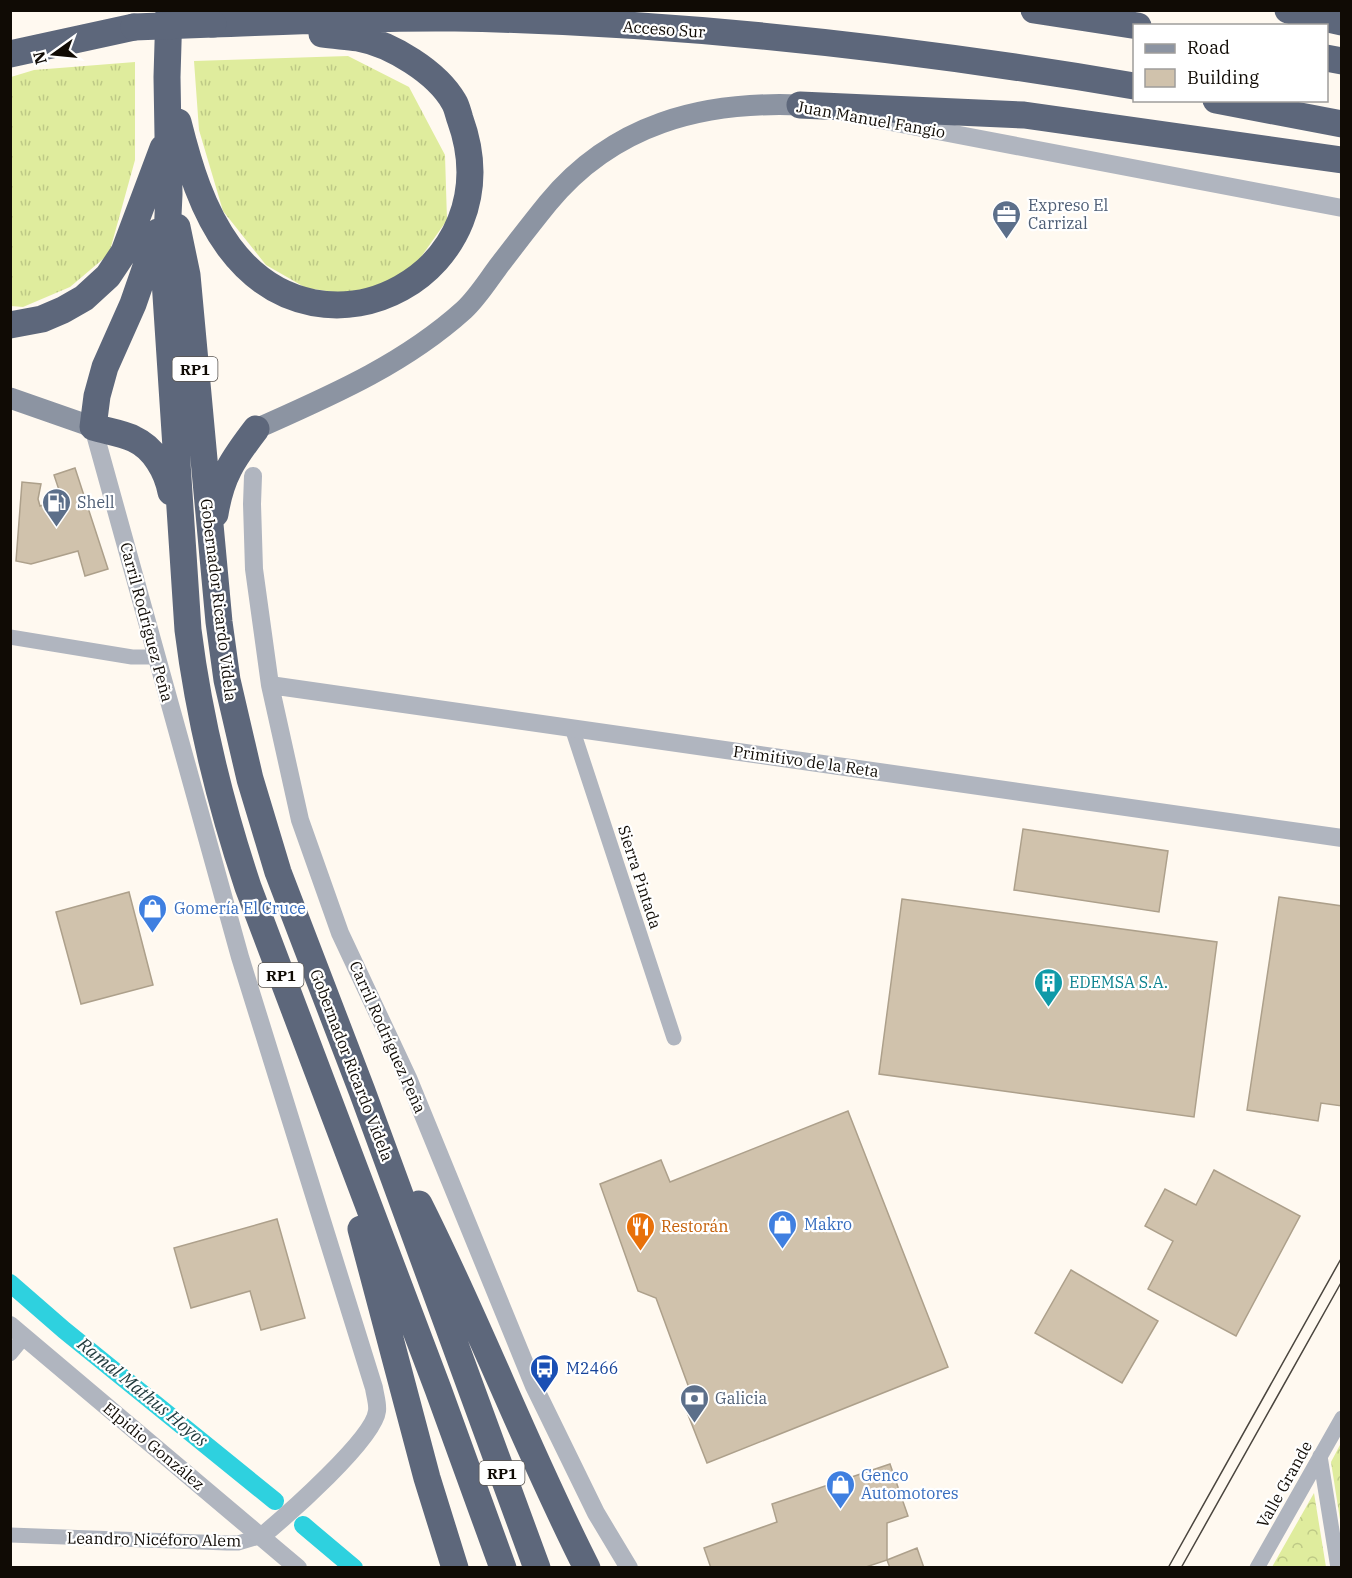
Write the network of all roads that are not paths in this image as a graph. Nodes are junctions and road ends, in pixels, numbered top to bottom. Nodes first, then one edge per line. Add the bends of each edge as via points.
1 (169, 10) edge
2 (1034, 10) edge
3 (1288, 10) edge
4 (1341, 22) edge
5 (213, 24) junction
6 (1133, 25) edge
7 (134, 27) junction
8 (10, 36) edge
9 (10, 54) edge
10 (167, 77) junction
11 (1133, 86) edge
12 (1227, 102) edge
13 (800, 105) junction
14 (1341, 123) edge
15 (168, 133) junction
16 (1341, 160) edge
17 (170, 194) junction
18 (1341, 208) edge
19 (10, 325) edge
20 (10, 398) edge
21 (93, 427) junction
22 (256, 429) joint
23 (253, 476) dead end
24 (181, 545) junction
25 (210, 545) junction
26 (10, 637) edge
27 (156, 657) junction
28 (270, 685) junction
29 (572, 728) junction
30 (1341, 838) edge
31 (674, 1038) dead end
32 (362, 1091) junction
33 (329, 1103) junction
34 (17, 1331) edge
35 (10, 1354) edge
36 (1341, 1418) edge
37 (1320, 1456) junction
38 (289, 1513) joint
39 (10, 1535) edge
40 (262, 1536) junction
41 (298, 1568) edge
42 (455, 1568) edge
43 (503, 1568) edge
44 (537, 1568) edge
45 (587, 1568) edge
46 (629, 1568) edge
47 (1257, 1568) edge
48 (1338, 1568) edge

1 - 10 highway, Gobernador Ricardo Videla
2 - 6 highway
3 - 4 highway
5 - 7 highway, Acceso Sur, bridge
5 - 10 highway via 360,38 395,51 426,70 454,101 467,137 470,162 469,197 463,219 437,260 394,293 364,303 337,306 303,300 272,286 230,248 195,185
5 - 11 highway, Acceso Sur via 454,18 648,27 832,42
7 - 8 highway, Acceso Sur
7 - 9 highway
10 - 15 highway, Gobernador Ricardo Videla
12 - 14 highway
13 - 16 highway via 1024,115
13 - 18 street, Juan Manuel Fangio
13 - 22 main road, Juan Manuel Fangio via 725,106 652,125 625,138 603,152 550,200 482,289 448,323 416,348 351,387
15 - 17 highway, Gobernador Ricardo Videla
15 - 19 highway via 124,252 108,276 84,298 63,310
17 - 21 highway via 136,297 105,368
17 - 24 highway, Gobernador Ricardo Videla / RP1 via 165,280
17 - 25 highway, Gobernador Ricardo Videla / RP1 via 187,275
20 - 21 main road
21 - 24 highway via 134,439 154,454 169,482
21 - 27 street, Carril Rodríguez Peña
22 - 25 highway via 234,457 219,489
23 - 28 street, Carril Rodríguez Peña via 254,569
24 - 33 highway, Gobernador Ricardo Videla / RP1 via 195,681 218,787 248,887
25 - 32 highway, Gobernador Ricardo Videla / RP1 via 227,680 250,779 278,872
26 - 27 street via 132,657
27 - 38 street, Carril Rodríguez Peña via 240,957 374,1388 377,1411 371,1428
28 - 29 street, Primitivo de la Reta
28 - 46 street, Carril Rodríguez Peña via 300,820 340,933 408,1078 534,1386 596,1512
29 - 30 street, Primitivo de la Reta
29 - 31 street, Sierra Pintada
32 - 44 highway, Gobernador Ricardo Videla / RP1
32 - 45 highway via 450,1266 527,1444
33 - 42 highway via 427,1478
33 - 43 highway, Gobernador Ricardo Videla / RP1
34 - 35 street
34 - 40 street, Elpidio González
36 - 37 street, Valle Grande
37 - 47 street, Valle Grande
37 - 48 street
38 - 40 street, Leandro Nicéforo Alem
39 - 40 street, Leandro Nicéforo Alem via 227,1543
40 - 41 street, Elpidio González

